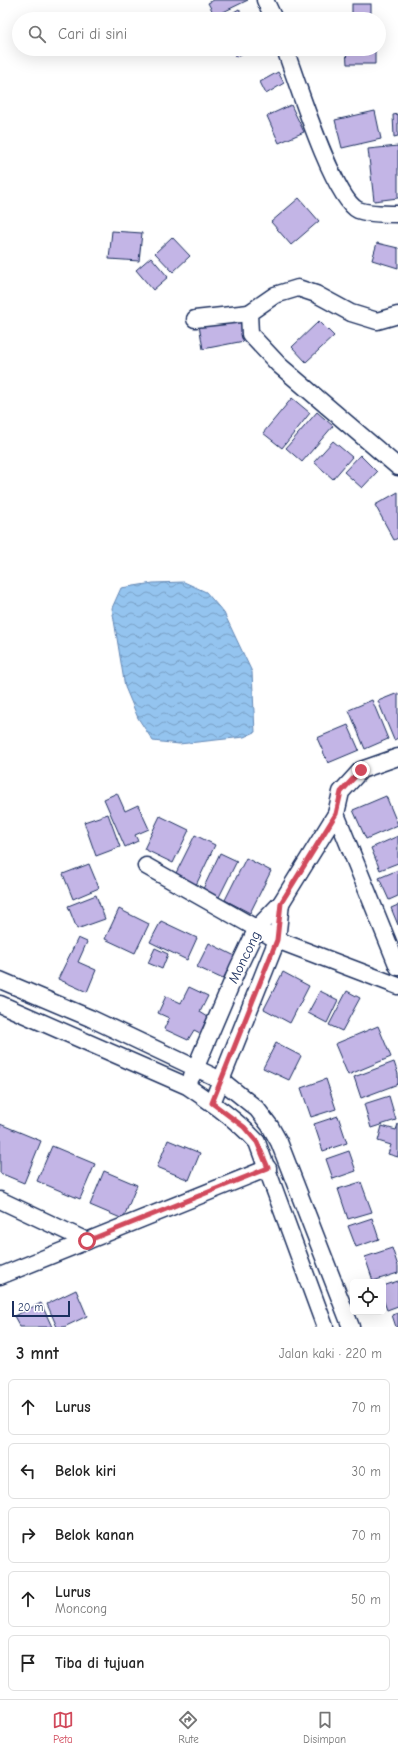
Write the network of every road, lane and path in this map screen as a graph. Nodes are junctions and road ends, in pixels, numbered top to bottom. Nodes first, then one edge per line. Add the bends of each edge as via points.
1 (265, 0) edge
2 (271, 12) edge
3 (288, 56) edge
4 (398, 214) edge
5 (249, 313) junction
6 (398, 315) edge
7 (195, 319) dead end
8 (398, 467) edge
9 (398, 757) edge
10 (336, 814) junction
11 (146, 866) dead end
12 (281, 903) junction
13 (257, 928) junction
14 (277, 940) junction
15 (398, 967) edge
16 (0, 980) edge
17 (398, 986) edge
18 (0, 1004) edge
19 (196, 1068) junction
20 (221, 1080) junction
21 (187, 1086) junction
22 (212, 1103) junction
23 (268, 1168) junction
24 (0, 1200) edge
25 (87, 1241) junction
26 (0, 1276) edge
27 (325, 1327) edge
28 (351, 1327) edge

1 - 2 street
3 - 4 street via 324,155 343,195 358,210
5 - 6 street via 275,295 298,288 316,294 351,313 377,321
5 - 7 street
5 - 8 street via 250,334 279,365
9 - 10 street, Moncong via 361,770 341,792
10 - 12 street, Moncong
10 - 15 street
11 - 13 street
12 - 13 street, Moncong
12 - 14 street
13 - 14 street
13 - 19 street, Moncong
14 - 17 street
14 - 20 street
16 - 19 street via 90,1018
18 - 21 street
19 - 20 street
19 - 21 street, Moncong
20 - 22 street
20 - 28 street via 257,1109 279,1142
21 - 22 street
22 - 23 street via 244,1127 257,1142
23 - 25 street
23 - 27 street
24 - 25 street
25 - 26 street

